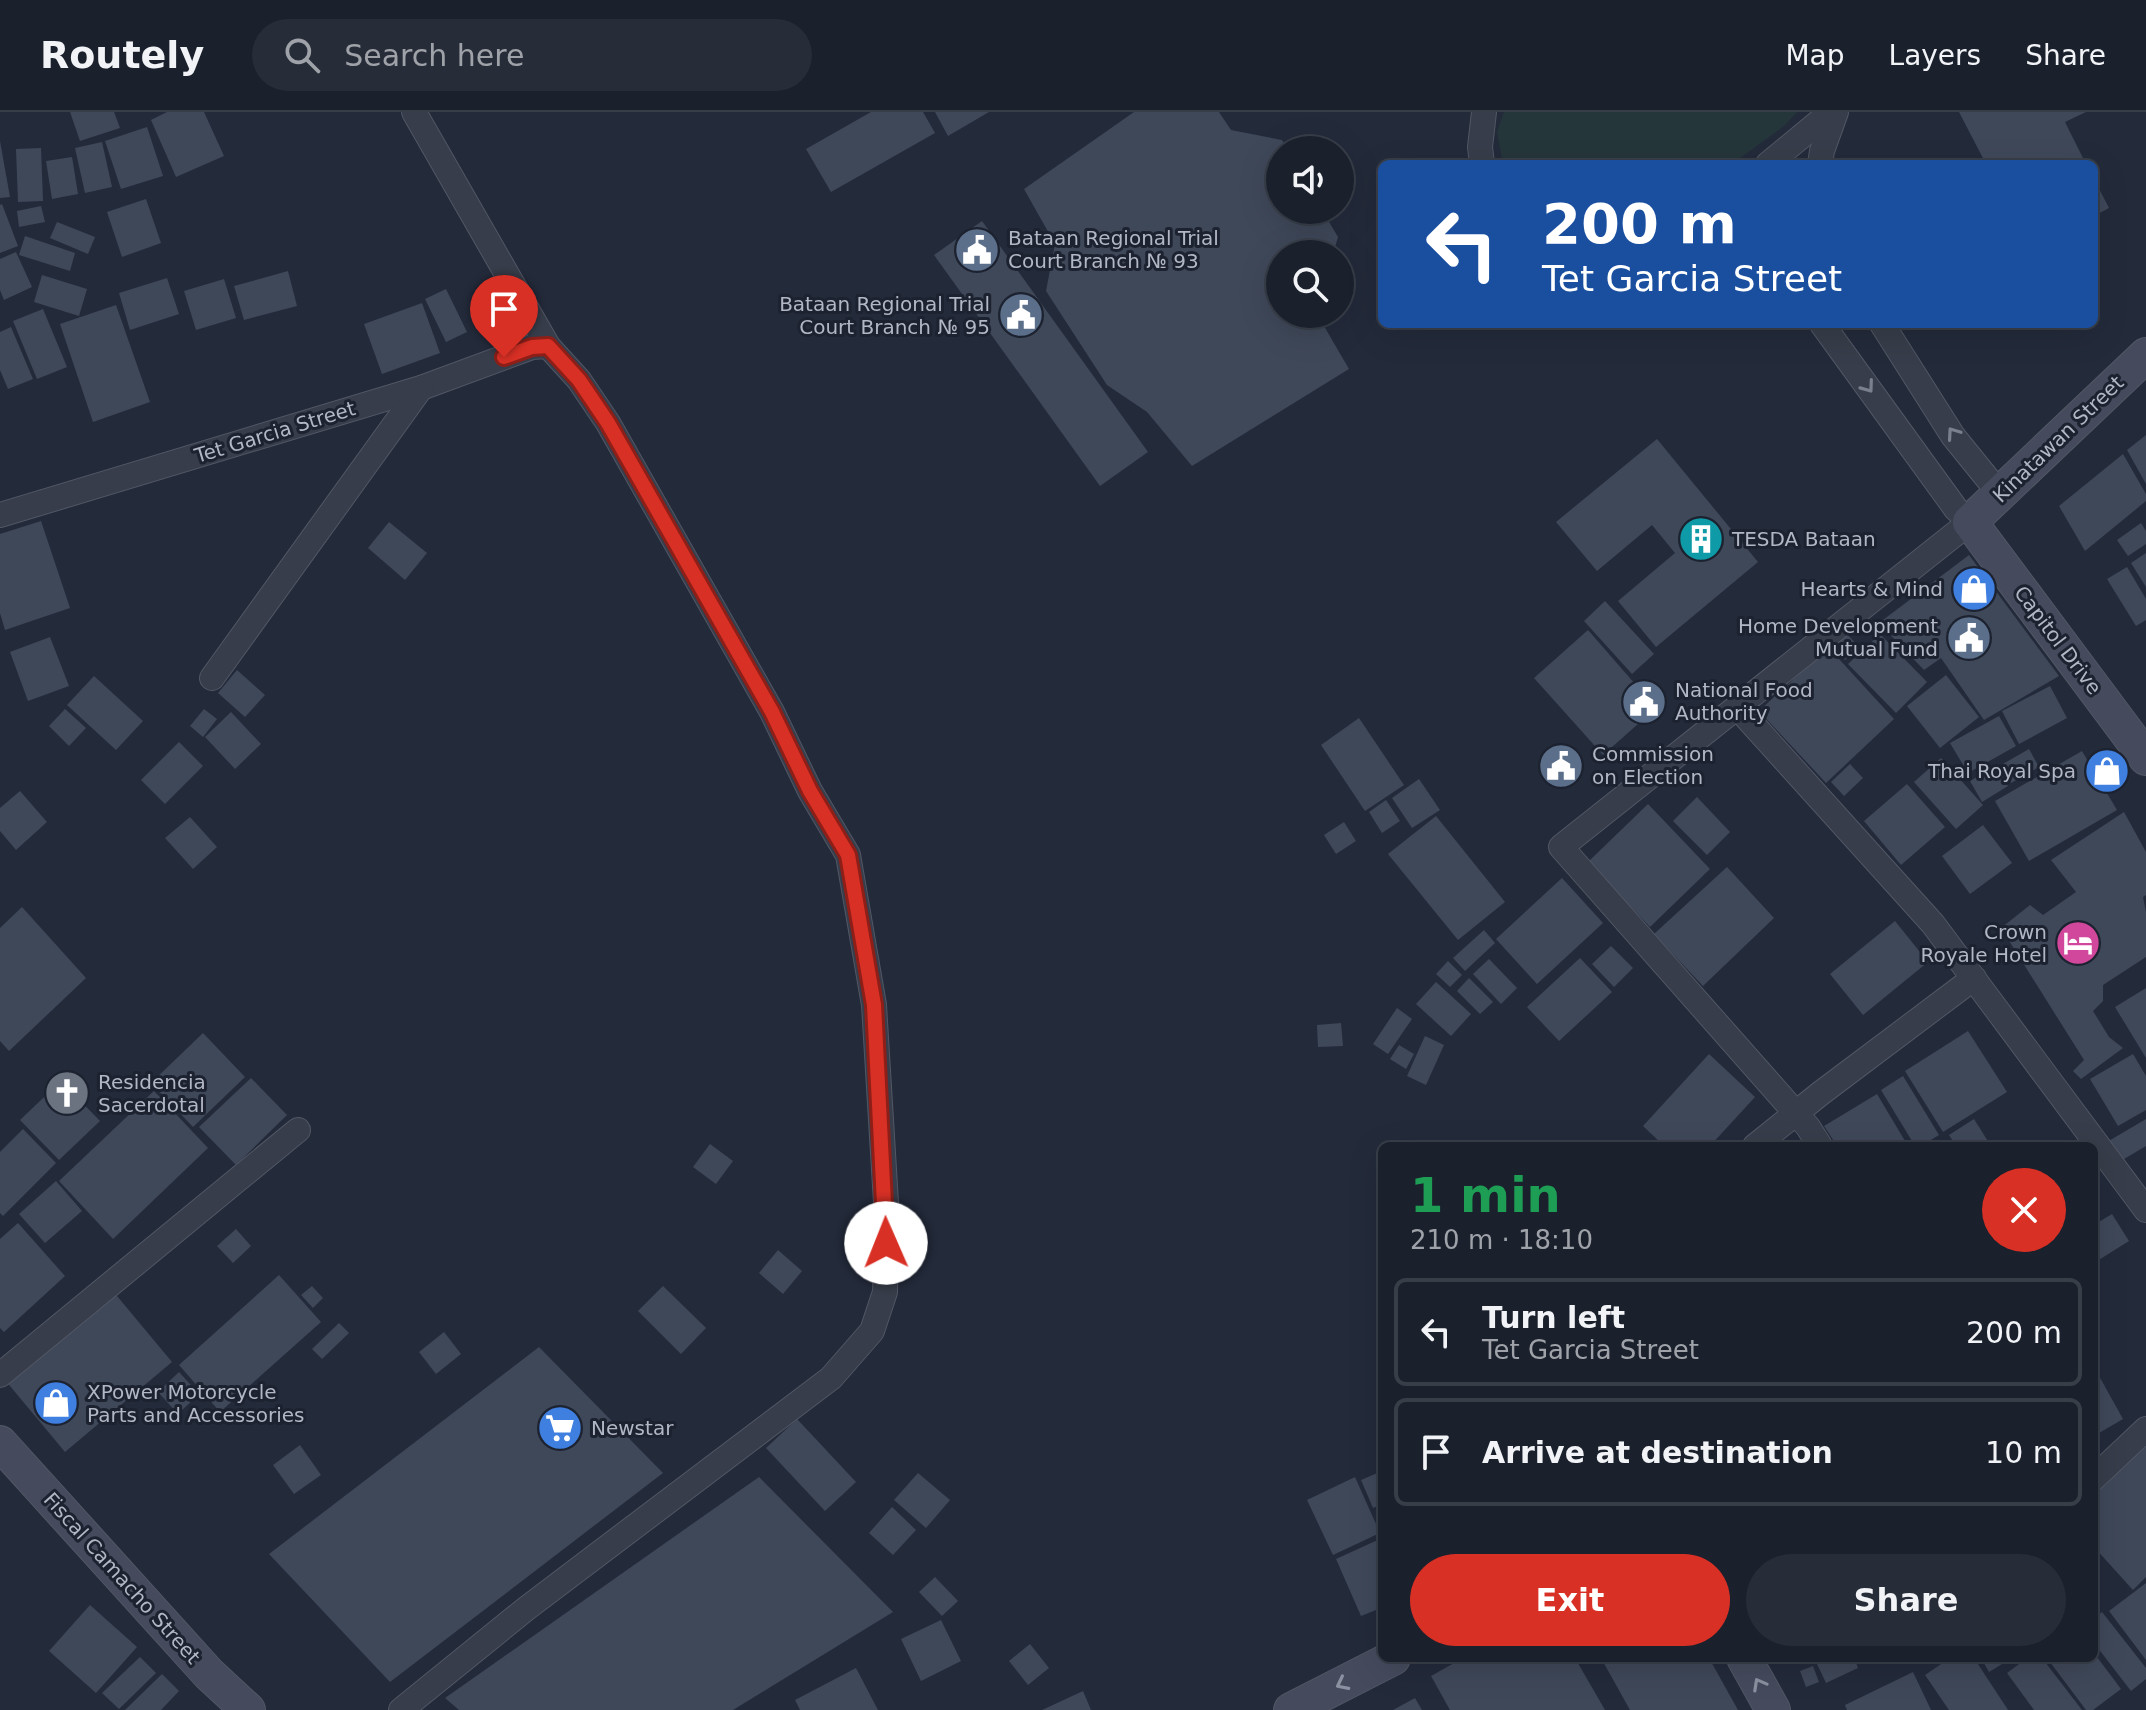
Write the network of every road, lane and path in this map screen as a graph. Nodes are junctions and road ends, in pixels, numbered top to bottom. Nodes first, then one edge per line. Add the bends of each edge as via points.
1 (414, 112) edge
2 (1484, 112) edge
3 (1834, 112) edge
4 (1482, 160) edge
5 (1773, 160) edge
6 (1821, 160) edge
7 (1825, 328) edge
8 (1885, 328) edge
9 (548, 346) junction
10 (2146, 355) edge
11 (421, 388) junction
12 (2000, 494) junction
13 (0, 515) edge
14 (1970, 522) junction
15 (212, 678) dead end
16 (1738, 708) junction
17 (2146, 758) edge
18 (1974, 978) junction
19 (1795, 1113) junction
20 (298, 1130) dead end
21 (1760, 1142) edge
22 (1817, 1142) edge
23 (2096, 1142) edge
24 (2098, 1145) edge
25 (2146, 1210) edge
26 (0, 1375) edge
27 (2146, 1429) edge
28 (0, 1443) edge
29 (2098, 1474) edge
30 (1385, 1662) edge
31 (1746, 1662) edge
32 (248, 1710) edge
33 (401, 1710) edge
34 (1291, 1710) edge
35 (1773, 1710) edge

1 - 9 street
2 - 4 street
3 - 5 street
3 - 6 street
7 -> 14 street
12 -> 8 street via 1953,436
9 - 11 street, Tet Garcia Street via 532,347
9 - 33 street via 608,423 848,855 874,1005 887,1219 885,1292 872,1331 831,1378
10 - 12 street, Kinatawan Street
11 - 13 street, Tet Garcia Street
11 - 15 street
12 - 14 street, Kinatawan Street
14 - 16 street
14 - 17 street, Capitol Drive
16 - 18 street via 1933,924
16 - 19 street via 1561,847
18 - 19 street
18 - 23 street
19 - 21 street
19 - 22 street
20 - 26 street
24 - 25 street
27 - 29 street
28 - 32 street, Fiscal Camacho Street via 209,1674
30 -> 34 street
35 -> 31 street

